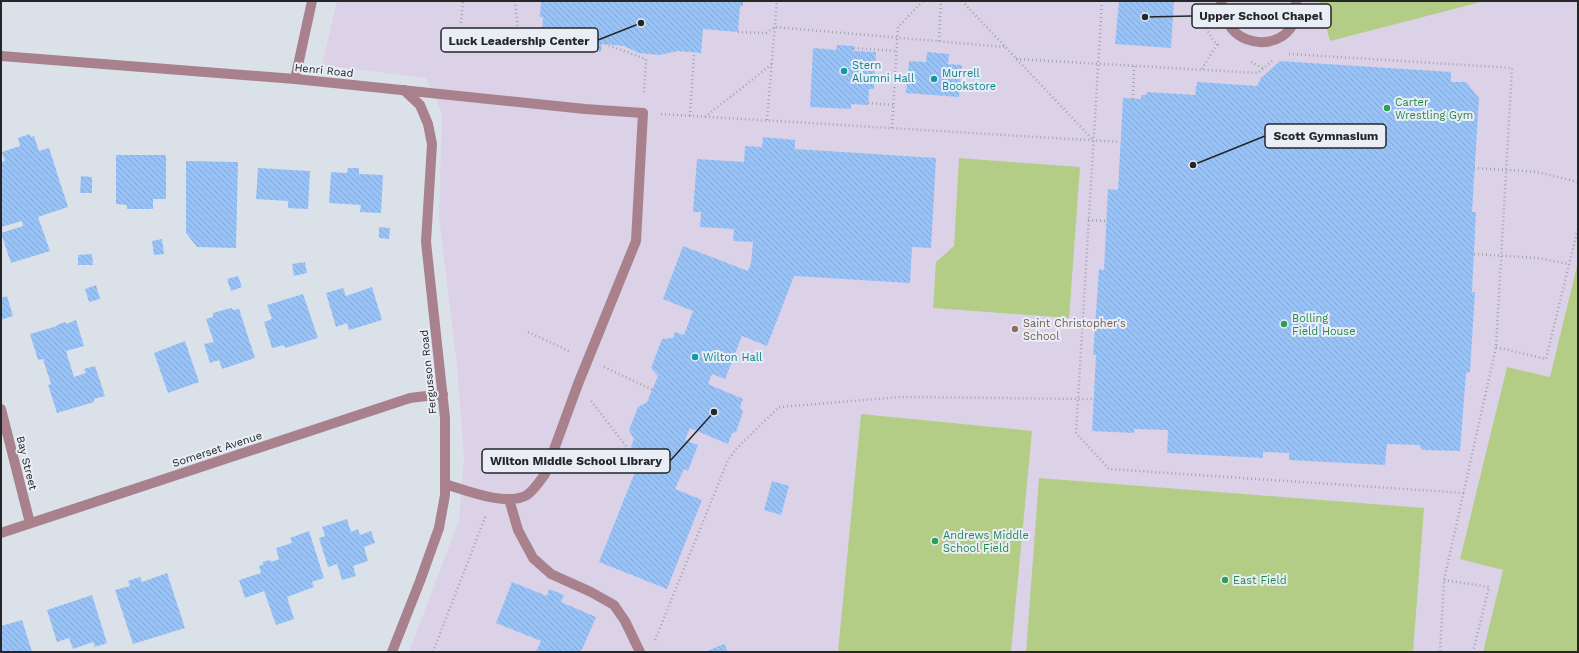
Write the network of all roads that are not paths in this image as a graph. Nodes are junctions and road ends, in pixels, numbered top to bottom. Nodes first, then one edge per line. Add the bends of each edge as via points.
1 (312, 1) edge
2 (1221, 1) edge
3 (1296, 1) edge
4 (1, 56) edge
5 (295, 79) junction
6 (404, 90) junction
7 (443, 394) junction
8 (1, 409) edge
9 (445, 484) junction
10 (509, 499) junction
11 (30, 523) junction
12 (1, 533) edge
13 (392, 652) edge
14 (640, 652) edge

1 - 5 street
2 - 3 street via 1231,29 1242,39 1256,43 1271,41 1285,34 1294,23
4 - 5 street, Henri Road
5 - 6 street, Henri Road
6 - 7 street, Fergusson Road via 420,106 428,124 432,144 426,242
6 - 10 street, Henri Road via 643,113 636,241 578,384 545,474 526,495
7 - 9 street, Fergusson Road
7 - 11 street, Somerset Avenue via 410,398
8 - 11 street, Bay Street
9 - 10 street via 493,498
9 - 13 street, Fergusson Road via 439,528
10 - 14 street via 518,530 533,558 551,574 614,605 626,622
11 - 12 street, Somerset Avenue

